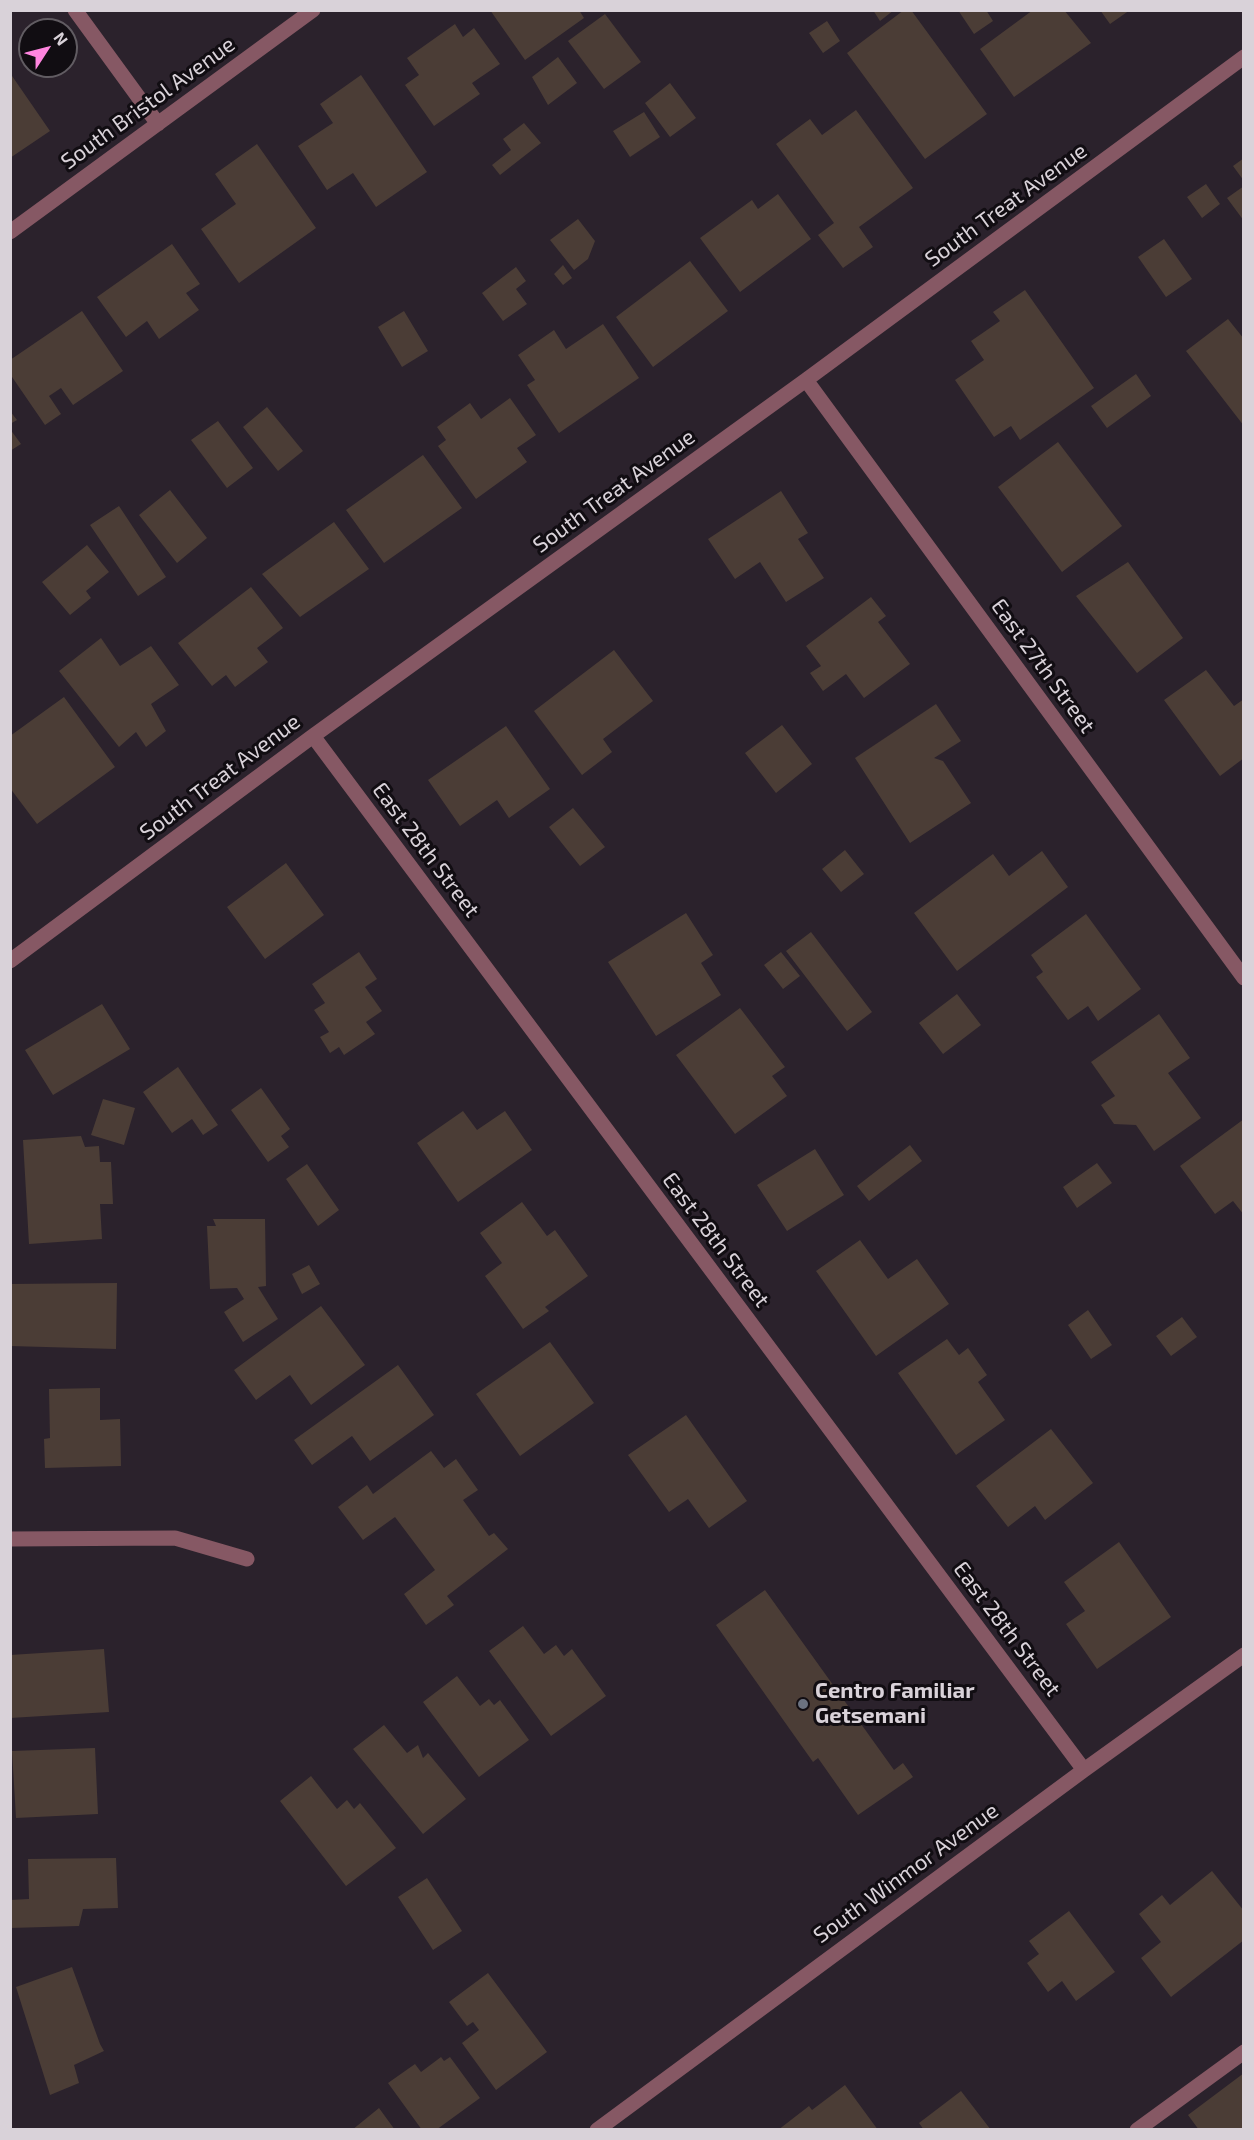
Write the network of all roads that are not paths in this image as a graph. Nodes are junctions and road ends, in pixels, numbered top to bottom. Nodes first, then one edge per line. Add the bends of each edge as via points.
1 (75, 10) edge
2 (313, 10) edge
3 (1244, 57) edge
4 (158, 124) junction
5 (10, 232) edge
6 (806, 380) junction
7 (312, 736) junction
8 (10, 962) edge
9 (1244, 978) edge
10 (10, 1539) edge
11 (247, 1559) dead end
12 (1244, 1655) edge
13 (1084, 1770) junction
14 (1244, 2052) edge
15 (597, 2130) edge
16 (1137, 2130) edge

1 - 4 street
2 - 4 street, South Bristol Avenue
3 - 6 street, South Treat Avenue
4 - 5 street, South Bristol Avenue
6 - 7 street, South Treat Avenue
6 - 9 street, East 27th Street
7 - 8 street, South Treat Avenue
7 - 13 street, East 28th Street
10 - 11 street via 175,1538
12 - 13 street, South Winmor Avenue
13 - 15 street, South Winmor Avenue
14 - 16 street

